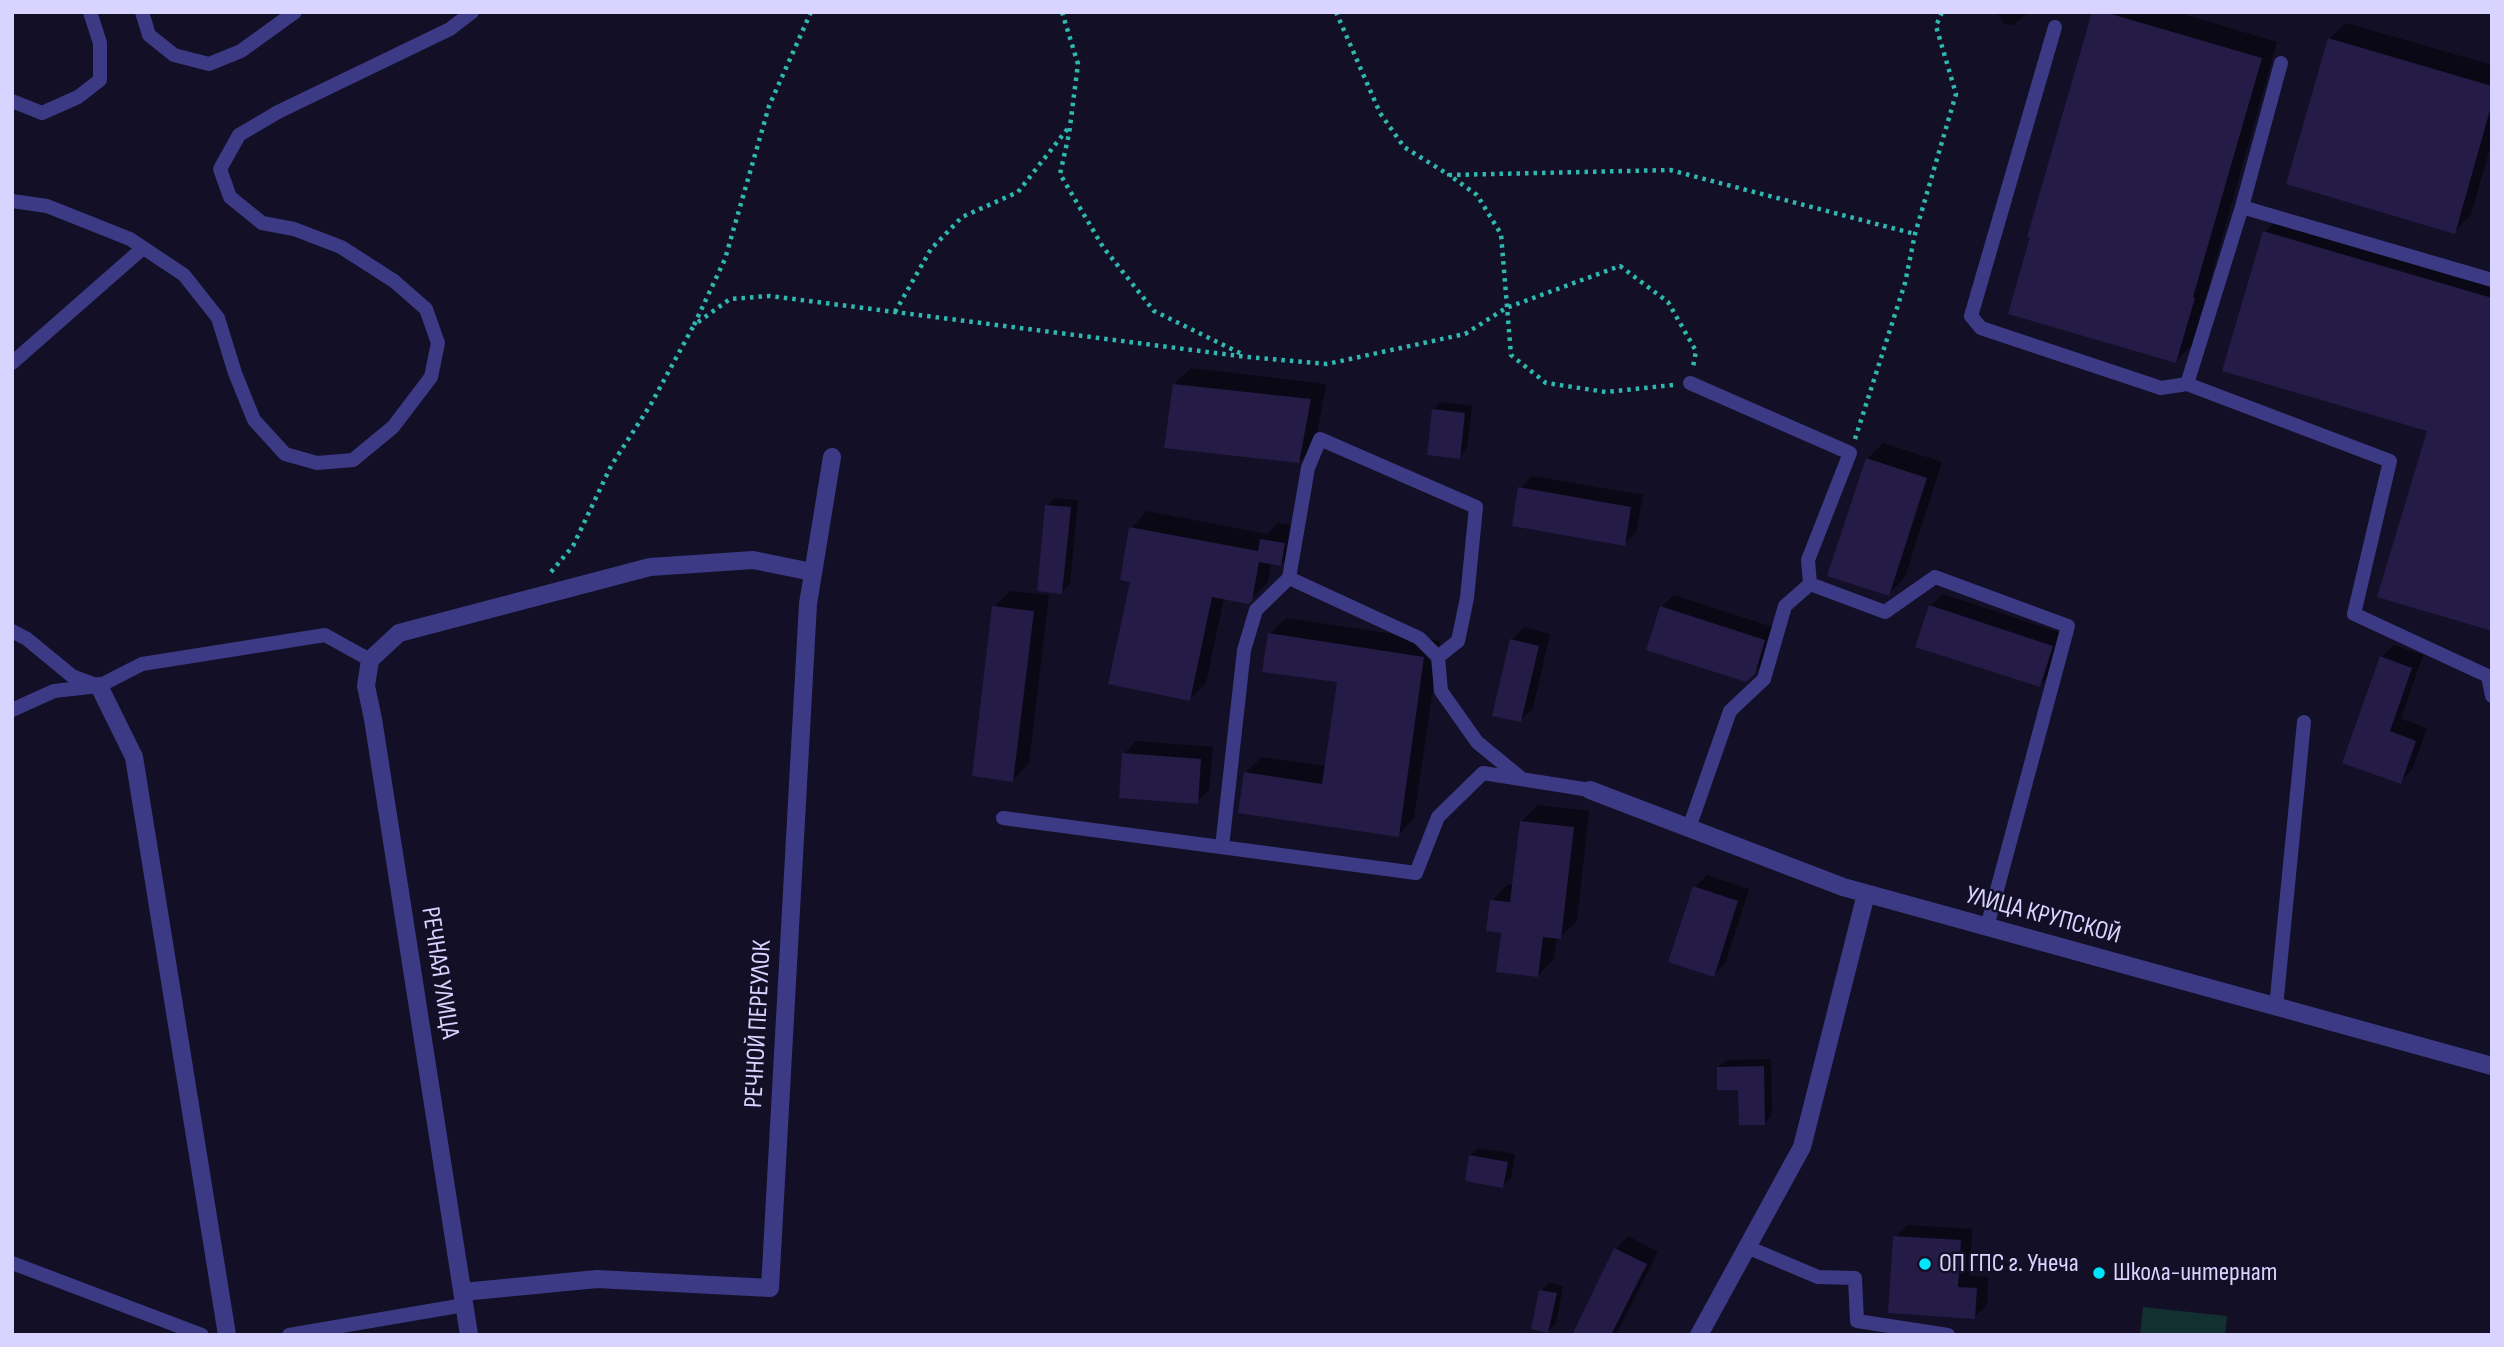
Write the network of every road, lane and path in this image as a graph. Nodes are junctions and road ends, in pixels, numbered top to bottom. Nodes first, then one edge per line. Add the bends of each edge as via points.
1 (90, 12) edge
2 (142, 12) edge
3 (295, 12) edge
4 (472, 12) edge
5 (811, 12) edge
6 (1062, 12) edge
7 (1336, 12) edge
8 (1942, 12) edge
9 (2055, 27) dead end
10 (2281, 63) dead end
11 (12, 101) edge
12 (1069, 127) junction
13 (1449, 175) junction
14 (12, 201) edge
15 (2242, 207) junction
16 (1915, 234) junction
17 (143, 248) junction
18 (2492, 280) edge
19 (1506, 308) junction
20 (895, 312) junction
21 (694, 325) junction
22 (1247, 357) junction
23 (12, 363) edge
24 (1690, 383) junction
25 (2188, 384) junction
26 (1850, 453) junction
27 (832, 457) dead end
28 (812, 572) junction
29 (1289, 578) junction
30 (1810, 584) junction
31 (527, 600) junction
32 (12, 631) edge
33 (1438, 657) junction
34 (370, 660) junction
35 (99, 686) junction
36 (2492, 696) edge
37 (12, 710) edge
38 (2304, 722) dead end
39 (1522, 779) junction
40 (1590, 790) joint
41 (1003, 818) dead end
42 (1689, 828) junction
43 (1222, 847) junction
44 (1866, 894) junction
45 (1987, 927) junction
46 (2276, 1007) junction
47 (2492, 1066) edge
48 (1747, 1248) junction
49 (12, 1263) edge
50 (464, 1298) junction
51 (1702, 1334) edge
52 (202, 1335) edge
53 (227, 1335) edge
54 (289, 1335) edge
55 (468, 1335) edge
56 (1948, 1335) edge

1 - 11 lane via 100,43 100,80 78,97 42,113
2 - 3 lane via 149,34 174,55 209,64 241,51
4 - 17 lane via 450,29 239,135 220,169 230,197 262,223 294,229 341,247 394,281 426,309 438,343 430,377 393,427 353,460 317,463 285,454 254,420 218,318 184,275
5 - 21 path via 769,106 725,259
6 - 12 path via 1078,64
7 - 13 path via 1380,113 1404,147
8 - 16 path via 1936,26 1956,94
9 - 25 lane via 1971,316 1981,328 2161,388
10 - 15 lane
12 - 20 path via 1018,192 962,217 931,249
12 - 22 path via 1060,174 1103,247 1154,311
13 - 16 path via 1670,170
13 - 19 path via 1477,195 1501,234
14 - 17 lane via 47,206
15 - 18 lane
15 - 25 lane
16 - 26 path via 1905,284
17 - 23 lane
19 - 22 path via 1465,334 1327,364
19 - 24 path via 1511,355 1546,383 1606,392
19 - 24 path via 1620,266 1668,302 1696,351
20 - 21 path via 771,296 730,299
20 - 22 path
21 - 31 path via 611,466 573,546
24 - 26 lane
25 - 36 lane via 2390,461 2354,614 2488,676
26 - 30 lane via 1808,560
27 - 28 street, РЕЧНОЙ ПЕРЕУЛОК
28 - 31 street via 753,560 650,568
28 - 50 street, РЕЧНОЙ ПЕРЕУЛОК via 770,1288 597,1279
29 - 33 lane via 1419,638
29 - 33 lane via 1308,468 1320,439 1476,507 1458,641
29 - 43 lane via 1256,610 1244,650
30 - 42 lane via 1785,606 1764,679 1730,711
30 - 45 lane via 1885,612 1935,577 2068,626
31 - 34 street via 399,633
32 - 35 lane via 72,676
33 - 39 lane via 1441,691 1477,742
34 - 35 lane via 325,635 142,664
34 - 50 street, РЕЧНАЯ УЛИЦА via 366,687
35 - 37 lane via 54,691
35 - 53 street via 134,757
38 - 46 lane
39 - 40 lane
39 - 43 lane via 1483,773 1438,817 1416,873
40 - 42 street, УЛИЦА КРУПСКОЙ
41 - 43 lane
42 - 44 street, УЛИЦА КРУПСКОЙ
44 - 45 street, УЛИЦА КРУПСКОЙ
44 - 48 street via 1802,1147
45 - 46 street, УЛИЦА КРУПСКОЙ
46 - 47 street, УЛИЦА КРУПСКОЙ
48 - 51 street
48 - 56 lane via 1818,1277 1855,1278 1857,1321
49 - 52 lane
50 - 54 lane
50 - 55 street, РЕЧНАЯ УЛИЦА

